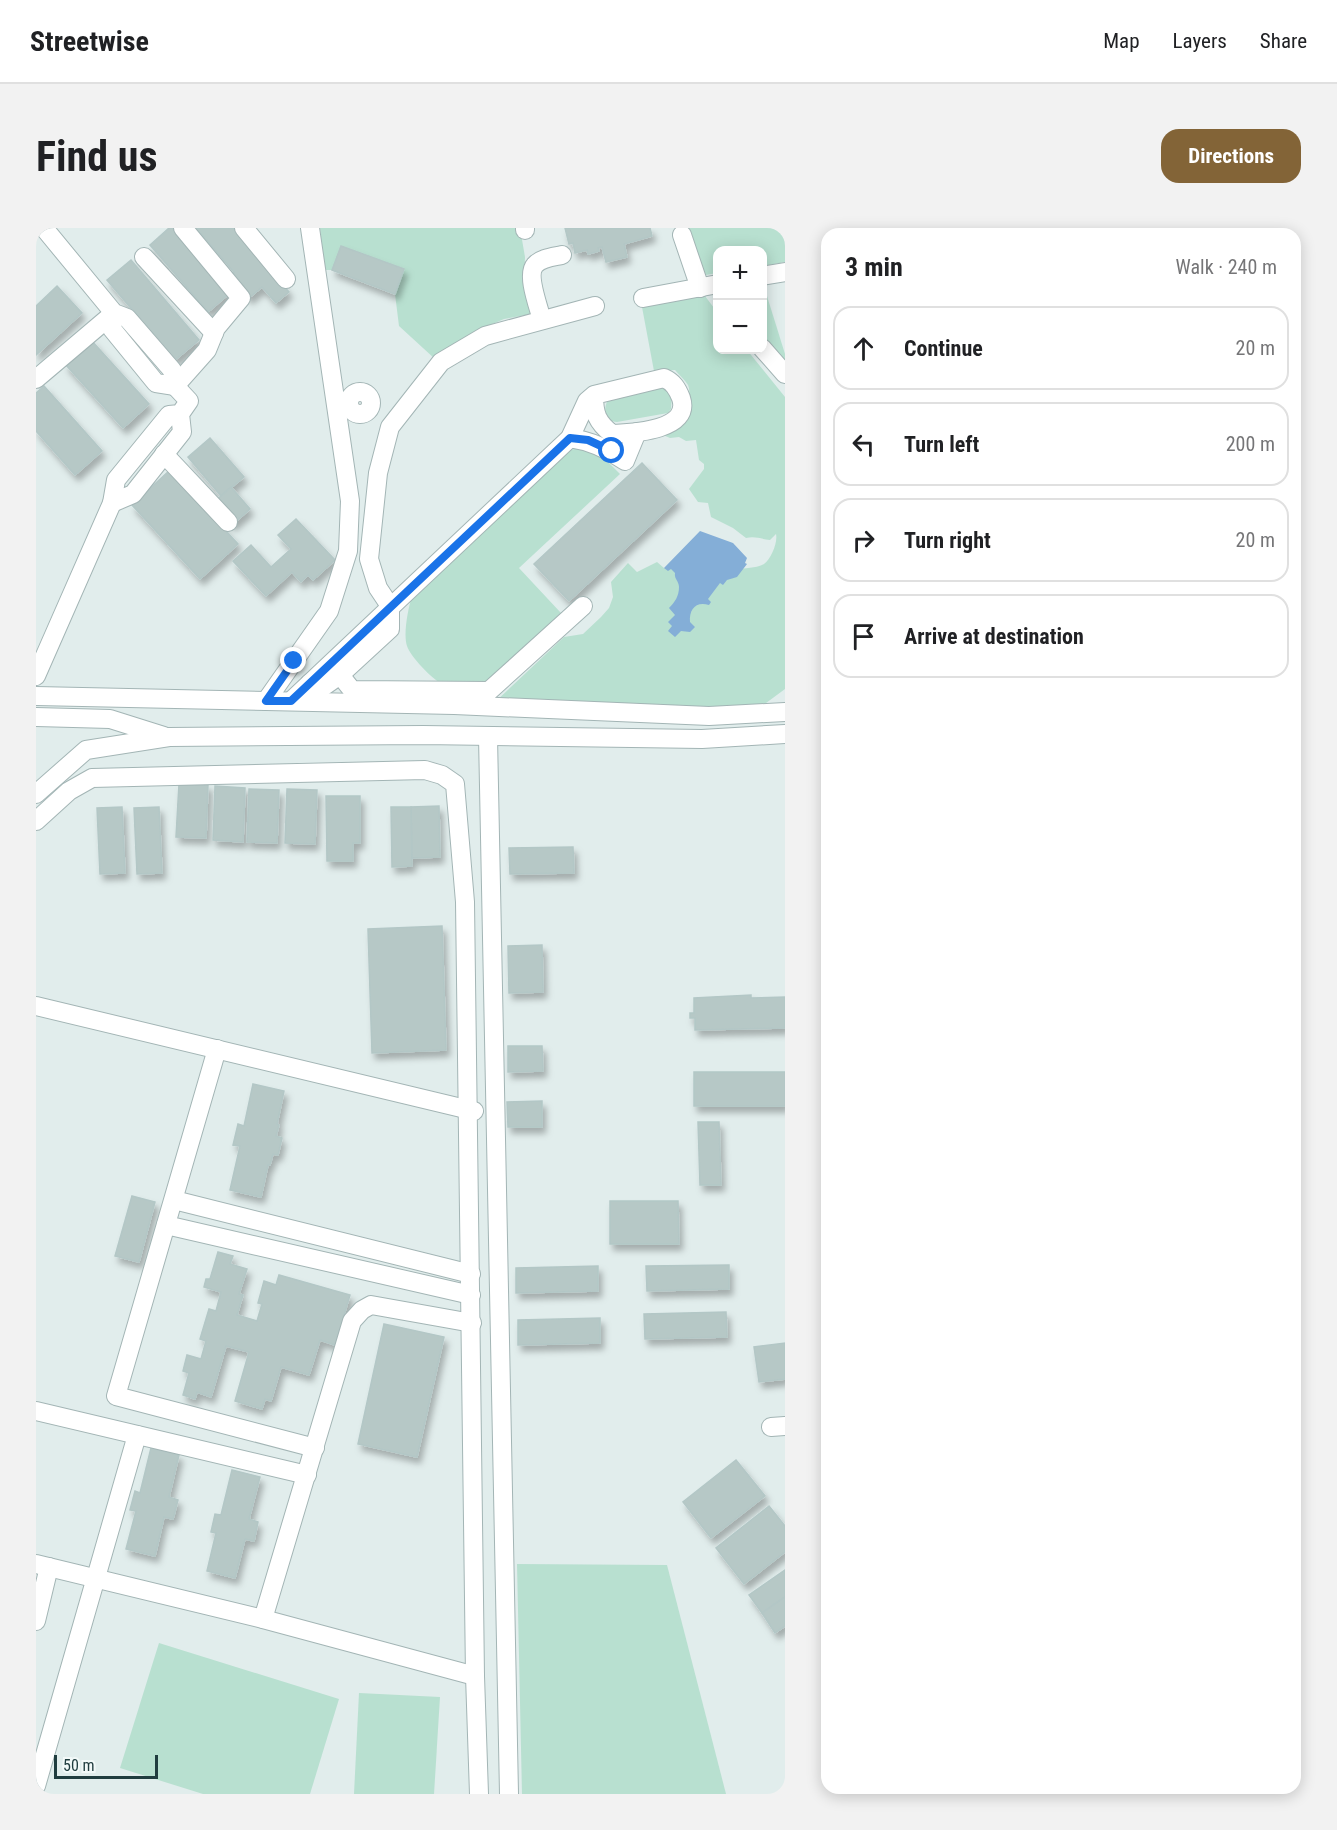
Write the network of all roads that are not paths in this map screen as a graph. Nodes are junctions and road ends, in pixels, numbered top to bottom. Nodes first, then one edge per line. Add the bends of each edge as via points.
1 (44, 228) edge
2 (183, 228) edge
3 (244, 228) edge
4 (310, 228) edge
5 (682, 235) dead end
6 (562, 255) dead end
7 (144, 257) dead end
8 (785, 272) edge
9 (767, 275) edge
10 (286, 279) dead end
11 (712, 288) edge
12 (643, 298) dead end
13 (595, 306) dead end
14 (114, 313) junction
15 (542, 320) junction
16 (214, 333) junction
17 (767, 354) edge
18 (785, 374) edge
19 (36, 379) edge
20 (176, 386) junction
21 (594, 395) junction
22 (355, 413) dead end
23 (180, 414) junction
24 (637, 432) junction
25 (570, 438) junction
26 (343, 449) junction
27 (165, 454) junction
28 (112, 503) junction
29 (228, 522) dead end
30 (390, 606) junction
31 (583, 606) dead end
32 (340, 675) junction
33 (36, 676) edge
34 (310, 683) junction
35 (36, 696) edge
36 (266, 701) junction
37 (291, 701) junction
38 (473, 706) junction
39 (499, 707) junction
40 (785, 712) edge
41 (36, 717) edge
42 (785, 734) edge
43 (487, 736) junction
44 (176, 738) junction
45 (36, 794) edge
46 (36, 821) edge
47 (36, 1006) edge
48 (217, 1049) junction
49 (471, 1110) junction
50 (174, 1200) junction
51 (166, 1225) junction
52 (471, 1274) junction
53 (471, 1295) junction
54 (472, 1323) junction
55 (36, 1411) edge
56 (137, 1435) junction
57 (315, 1448) junction
58 (307, 1475) junction
59 (42, 1565) edge
60 (96, 1578) junction
61 (263, 1619) junction
62 (36, 1621) edge
63 (475, 1676) junction
64 (36, 1786) edge
65 (479, 1794) edge
66 (509, 1794) edge

1 - 14 street
2 - 16 street via 241,298
3 - 10 street
4 - 26 street
5 - 11 street
6 - 15 street via 543,259 532,270 532,286
7 - 16 street
8 - 9 street
11 - 12 street
13 - 15 street
14 - 19 street
14 - 20 street via 112,329 156,382
15 - 30 street via 484,336 441,362 390,427 378,473 369,559 378,588
16 - 20 street via 207,350
17 - 18 street
20 - 23 street via 189,400
21 - 24 street via 594,411 604,428 612,434
21 - 24 street via 664,378 671,381 682,402 678,417 669,425
21 - 25 street via 583,407
22 - 26 street
23 - 27 street via 182,432
23 - 28 street via 169,415 116,480
24 - 25 street via 625,461 598,444
25 - 30 street
26 - 36 street via 350,501 348,551 328,611
27 - 28 street via 133,494
27 - 29 street
28 - 33 street
30 - 32 street via 390,629
30 - 34 street
31 - 32 street via 489,690 352,690
32 - 34 street via 323,687
34 - 37 street
35 - 36 street
36 - 37 street
37 - 38 street
38 - 39 street
38 - 43 street
39 - 40 street via 709,716
39 - 43 street
41 - 44 street via 110,719
42 - 43 street via 702,739
43 - 44 street
43 - 66 street
44 - 45 street via 86,750
46 - 49 street via 69,791 92,778 425,770 442,775 455,784 465,902
47 - 48 street
48 - 49 street
48 - 50 street
49 - 52 street
50 - 51 street
50 - 52 street
51 - 53 street
51 - 57 street via 116,1396
52 - 53 street
53 - 54 street
54 - 57 street via 371,1305 362,1310 352,1321
54 - 63 street
55 - 56 street
56 - 58 street
56 - 60 street
57 - 58 street
58 - 61 street
59 - 60 street
59 - 62 street
60 - 61 street
60 - 64 street
61 - 63 street
63 - 65 street

